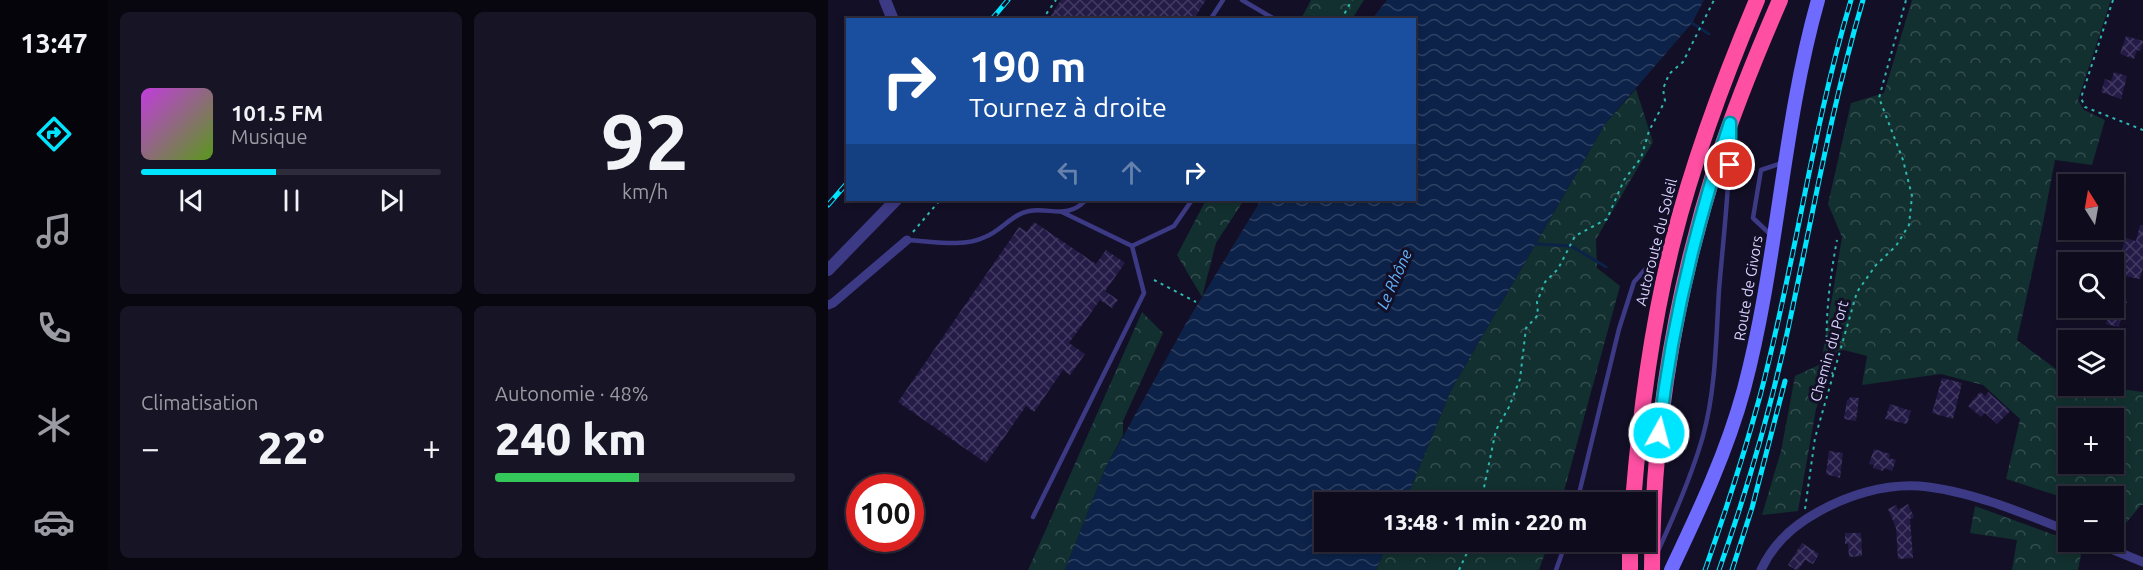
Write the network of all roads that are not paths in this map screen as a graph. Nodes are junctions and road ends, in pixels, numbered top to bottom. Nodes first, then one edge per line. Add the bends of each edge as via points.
1 (1223, 0) edge
2 (1242, 0) edge
3 (1757, 0) edge
4 (1780, 0) edge
5 (1818, 0) edge
6 (886, 2) edge
7 (891, 18) edge
8 (1211, 18) edge
9 (1273, 18) edge
10 (1730, 123) junction
11 (1785, 162) junction
12 (895, 201) edge
13 (1084, 201) edge
14 (1191, 201) edge
15 (1062, 212) junction
16 (1774, 238) junction
17 (1673, 239) junction
18 (907, 240) joint
19 (1132, 246) junction
20 (828, 270) edge
21 (828, 305) edge
22 (1579, 492) edge
23 (1634, 492) edge
24 (1033, 517) dead end
25 (2058, 528) edge
26 (1562, 552) edge
27 (1630, 552) edge
28 (2118, 552) edge
29 (2143, 562) edge
30 (1556, 570) edge
31 (1630, 570) edge
32 (1651, 570) edge
33 (1671, 570) edge
34 (1761, 570) edge

1 - 8 lane
2 - 9 lane
3 - 17 highway, Autoroute du Soleil via 1703,139
4 - 10 highway
5 - 11 main road, Route de Givors via 1805,45
6 - 7 street
10 - 32 highway via 1707,193 1675,327 1662,411
10 - 32 lane via 1730,187 1705,427 1677,510
11 - 16 main road, Route de Givors
11 - 16 lane via 1761,170 1753,218
12 - 20 street
13 - 15 lane
14 - 19 lane via 1174,226
15 - 18 lane via 1030,210 986,237 966,243
15 - 19 lane
16 - 33 main road, Route de Givors via 1754,348 1735,420
17 - 22 lane via 1634,282
17 - 23 highway, Autoroute du Soleil via 1648,365
18 - 21 street
19 - 24 lane via 1144,293
25 - 34 street via 1965,495 1919,486 1882,488 1852,496 1809,517 1781,538
26 - 30 lane
27 - 31 highway
28 - 29 street

